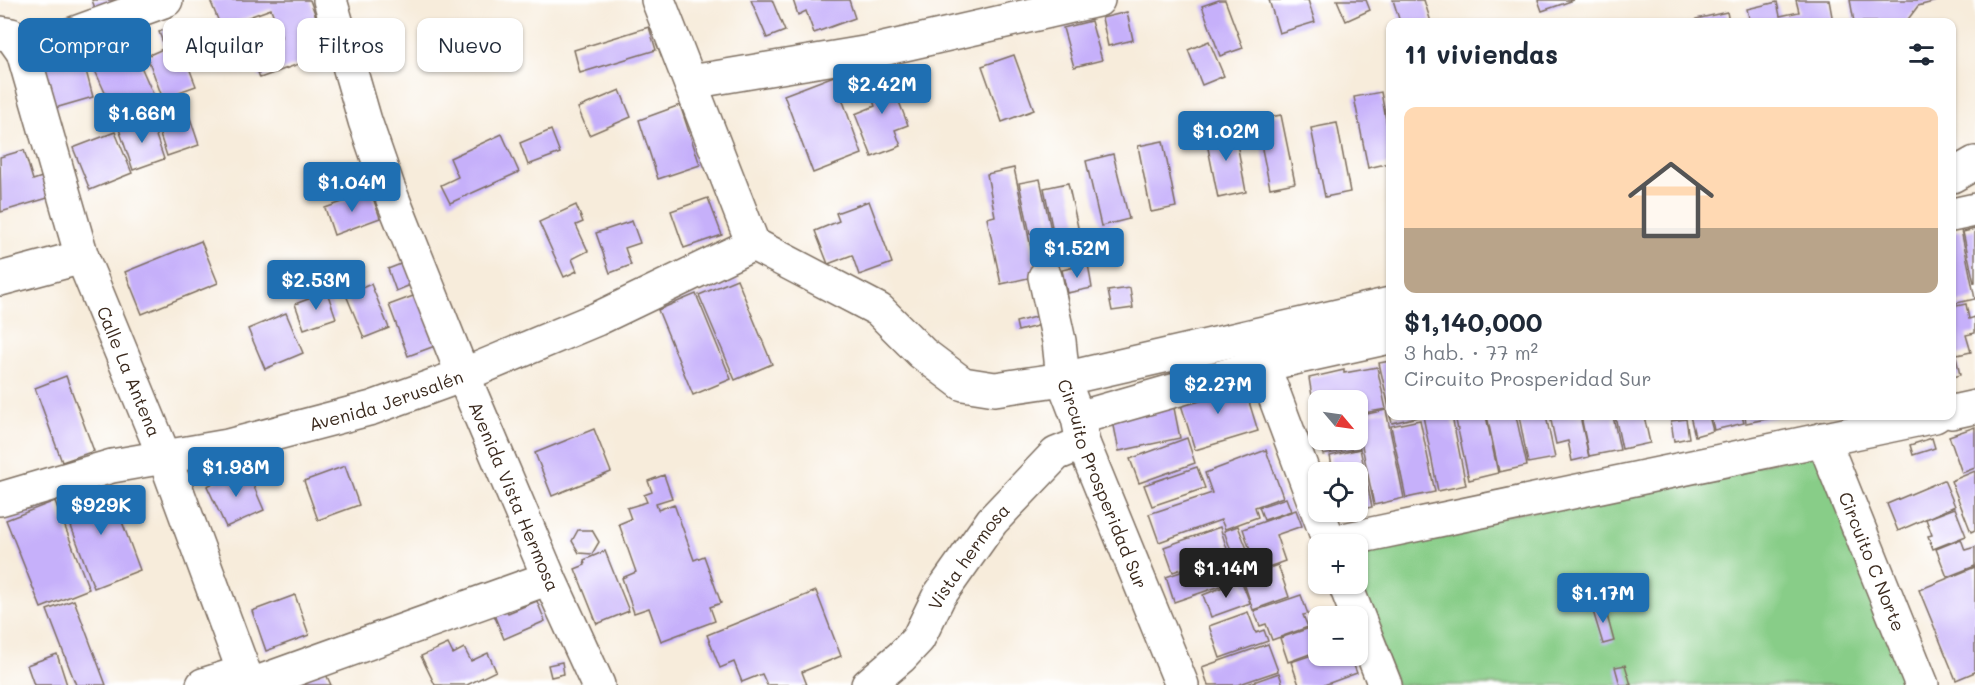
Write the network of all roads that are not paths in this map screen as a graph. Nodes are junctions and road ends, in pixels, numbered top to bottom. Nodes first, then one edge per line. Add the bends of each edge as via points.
1 (166, 0) edge
2 (330, 0) edge
3 (658, 0) edge
4 (1098, 0) edge
5 (11, 42) edge
6 (691, 82) junction
7 (1975, 163) edge
8 (1956, 174) edge
9 (1975, 210) edge
10 (1956, 214) edge
11 (753, 244) junction
12 (82, 257) junction
13 (1045, 277) dead end
14 (0, 279) edge
15 (1386, 305) edge
16 (1386, 338) edge
17 (1263, 365) junction
18 (463, 375) junction
19 (1063, 379) junction
20 (1975, 407) edge
21 (1956, 411) edge
22 (1915, 420) edge
23 (1081, 431) junction
24 (1822, 439) junction
25 (164, 456) junction
26 (0, 499) edge
27 (1326, 534) edge
28 (1368, 536) edge
29 (549, 578) junction
30 (1350, 594) edge
31 (249, 681) edge
32 (203, 685) edge
33 (598, 685) edge
34 (868, 685) edge
35 (1182, 685) edge
36 (1385, 685) edge
37 (1922, 685) edge

1 - 5 street
2 - 18 street, Avenida Vista Hermosa via 388,187
3 - 6 street
4 - 6 street via 870,52
5 - 12 street, Calle La Antena
6 - 11 street
7 - 8 street
9 - 10 street
11 - 18 street, Avenida Jerusalén via 597,319
11 - 19 street via 879,310 922,353 963,384 994,389
12 - 14 street
12 - 25 street, Calle La Antena
13 - 19 street, Circuito Prosperidad Sur
15 - 19 street
16 - 17 street, Vista hermosa
17 - 23 street, Vista hermosa
17 - 27 street
18 - 25 street, Avenida Jerusalén via 372,408 302,427 228,446
18 - 29 street, Avenida Vista Hermosa
19 - 23 street, Circuito Prosperidad Sur
20 - 21 street
22 - 24 street
23 - 34 street, Vista hermosa via 992,521 939,596 918,639
23 - 35 street, Circuito Prosperidad Sur
24 - 28 street
24 - 37 street, Circuito C Norte
25 - 26 street, Avenida Jerusalén via 112,466
25 - 31 street, Calle La Antena
29 - 31 street
29 - 33 street, Avenida Vista Hermosa
30 - 36 street
31 - 32 street

